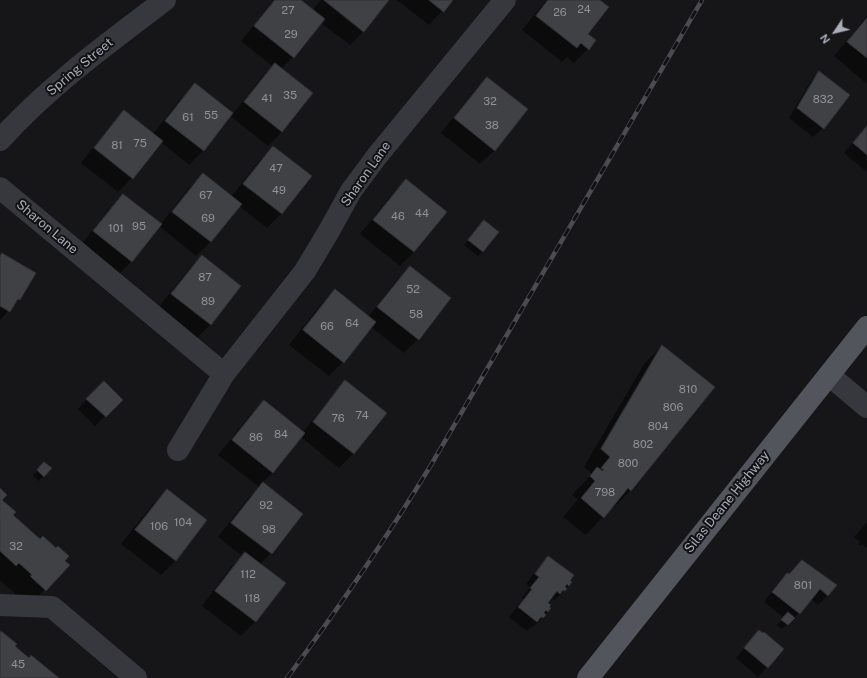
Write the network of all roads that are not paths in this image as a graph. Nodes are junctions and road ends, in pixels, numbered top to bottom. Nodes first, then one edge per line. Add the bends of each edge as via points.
1 (164, 0) edge
2 (505, 0) edge
3 (0, 140) edge
4 (0, 188) edge
5 (867, 327) edge
6 (224, 374) junction
7 (829, 375) junction
8 (867, 407) edge
9 (178, 450) dead end
10 (0, 605) edge
11 (136, 678) edge
12 (588, 678) edge

1 - 3 street, Spring Street via 68,75
2 - 6 street, Sharon Lane via 377,156 351,191 305,271
4 - 6 street, Sharon Lane
5 - 7 main road, Silas Deane Highway
6 - 9 street, Sharon Lane
7 - 8 street
7 - 12 main road, Silas Deane Highway
10 - 11 street via 52,607

